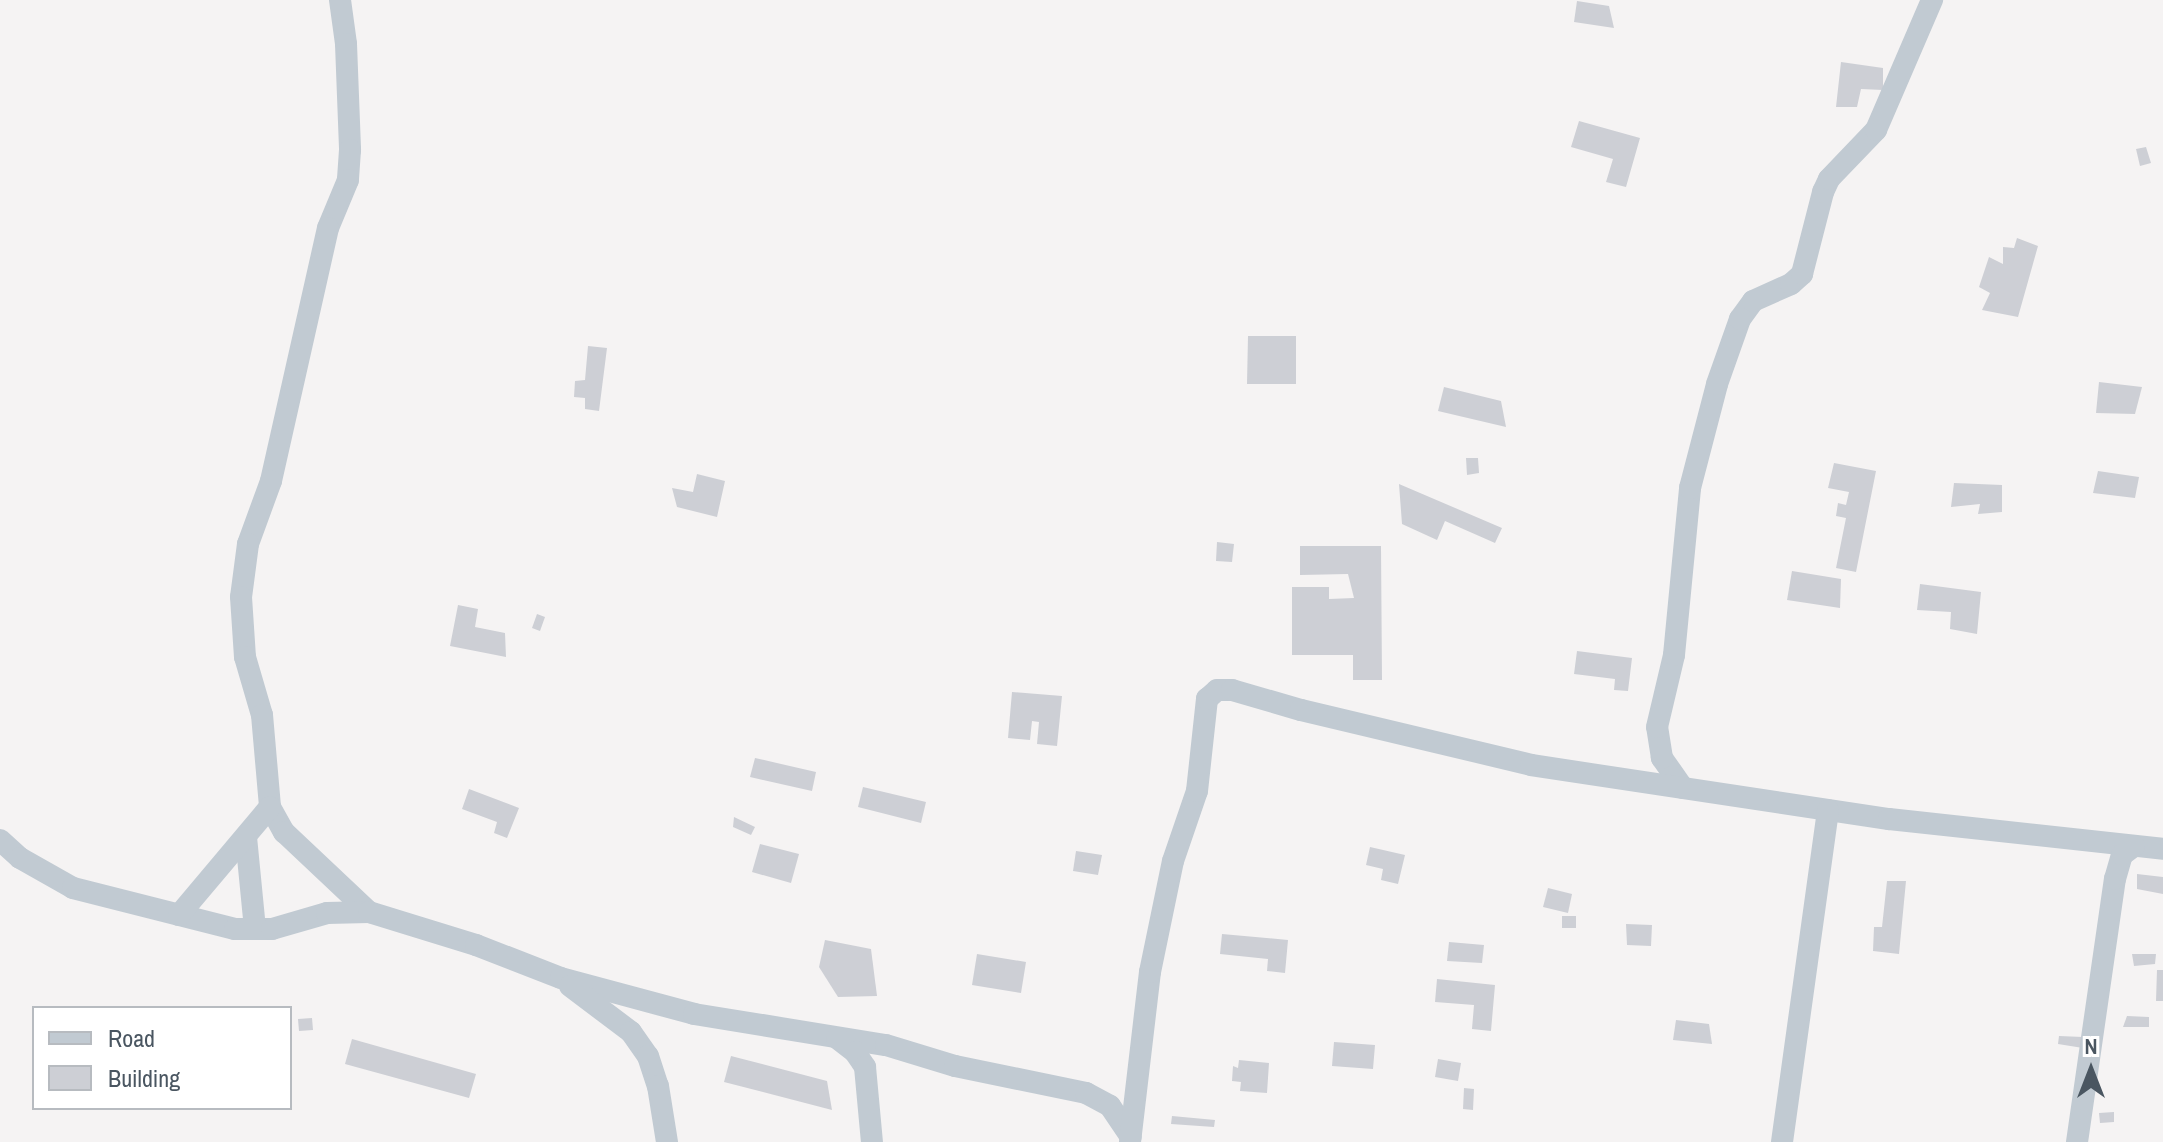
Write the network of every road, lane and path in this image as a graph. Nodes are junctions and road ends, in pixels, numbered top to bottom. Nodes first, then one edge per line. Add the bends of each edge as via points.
1 (340, 0) edge
2 (1932, 0) edge
3 (1683, 788) junction
4 (270, 807) junction
5 (1828, 810) junction
6 (246, 837) junction
7 (0, 840) edge
8 (2134, 846) junction
9 (2163, 849) edge
10 (369, 912) junction
11 (179, 915) junction
12 (255, 929) junction
13 (561, 978) junction
14 (837, 1038) junction
15 (1131, 1140) edge
16 (667, 1142) edge
17 (872, 1142) edge
18 (1782, 1142) edge
19 (2077, 1142) edge

1 - 4 street via 346,44 348,180 328,228 271,481 248,544 241,597 245,657 262,715
2 - 3 street via 1876,130 1829,179 1802,274 1753,301 1740,319 1717,384 1690,488 1674,655 1657,727 1662,758
3 - 5 street
3 - 15 street via 1531,765 1217,690 1207,699 1197,791 1173,861 1150,972
4 - 6 street
4 - 10 street via 284,832
5 - 8 street
5 - 18 street
6 - 11 street
6 - 12 street
7 - 11 street via 20,858 73,888
8 - 9 street
8 - 19 street via 2122,855 2115,879
10 - 12 street via 327,913
10 - 13 street
11 - 12 street
13 - 14 street via 694,1014
13 - 16 street via 631,1032 648,1056
14 - 15 street via 1086,1093 1110,1106
14 - 17 street via 865,1067

